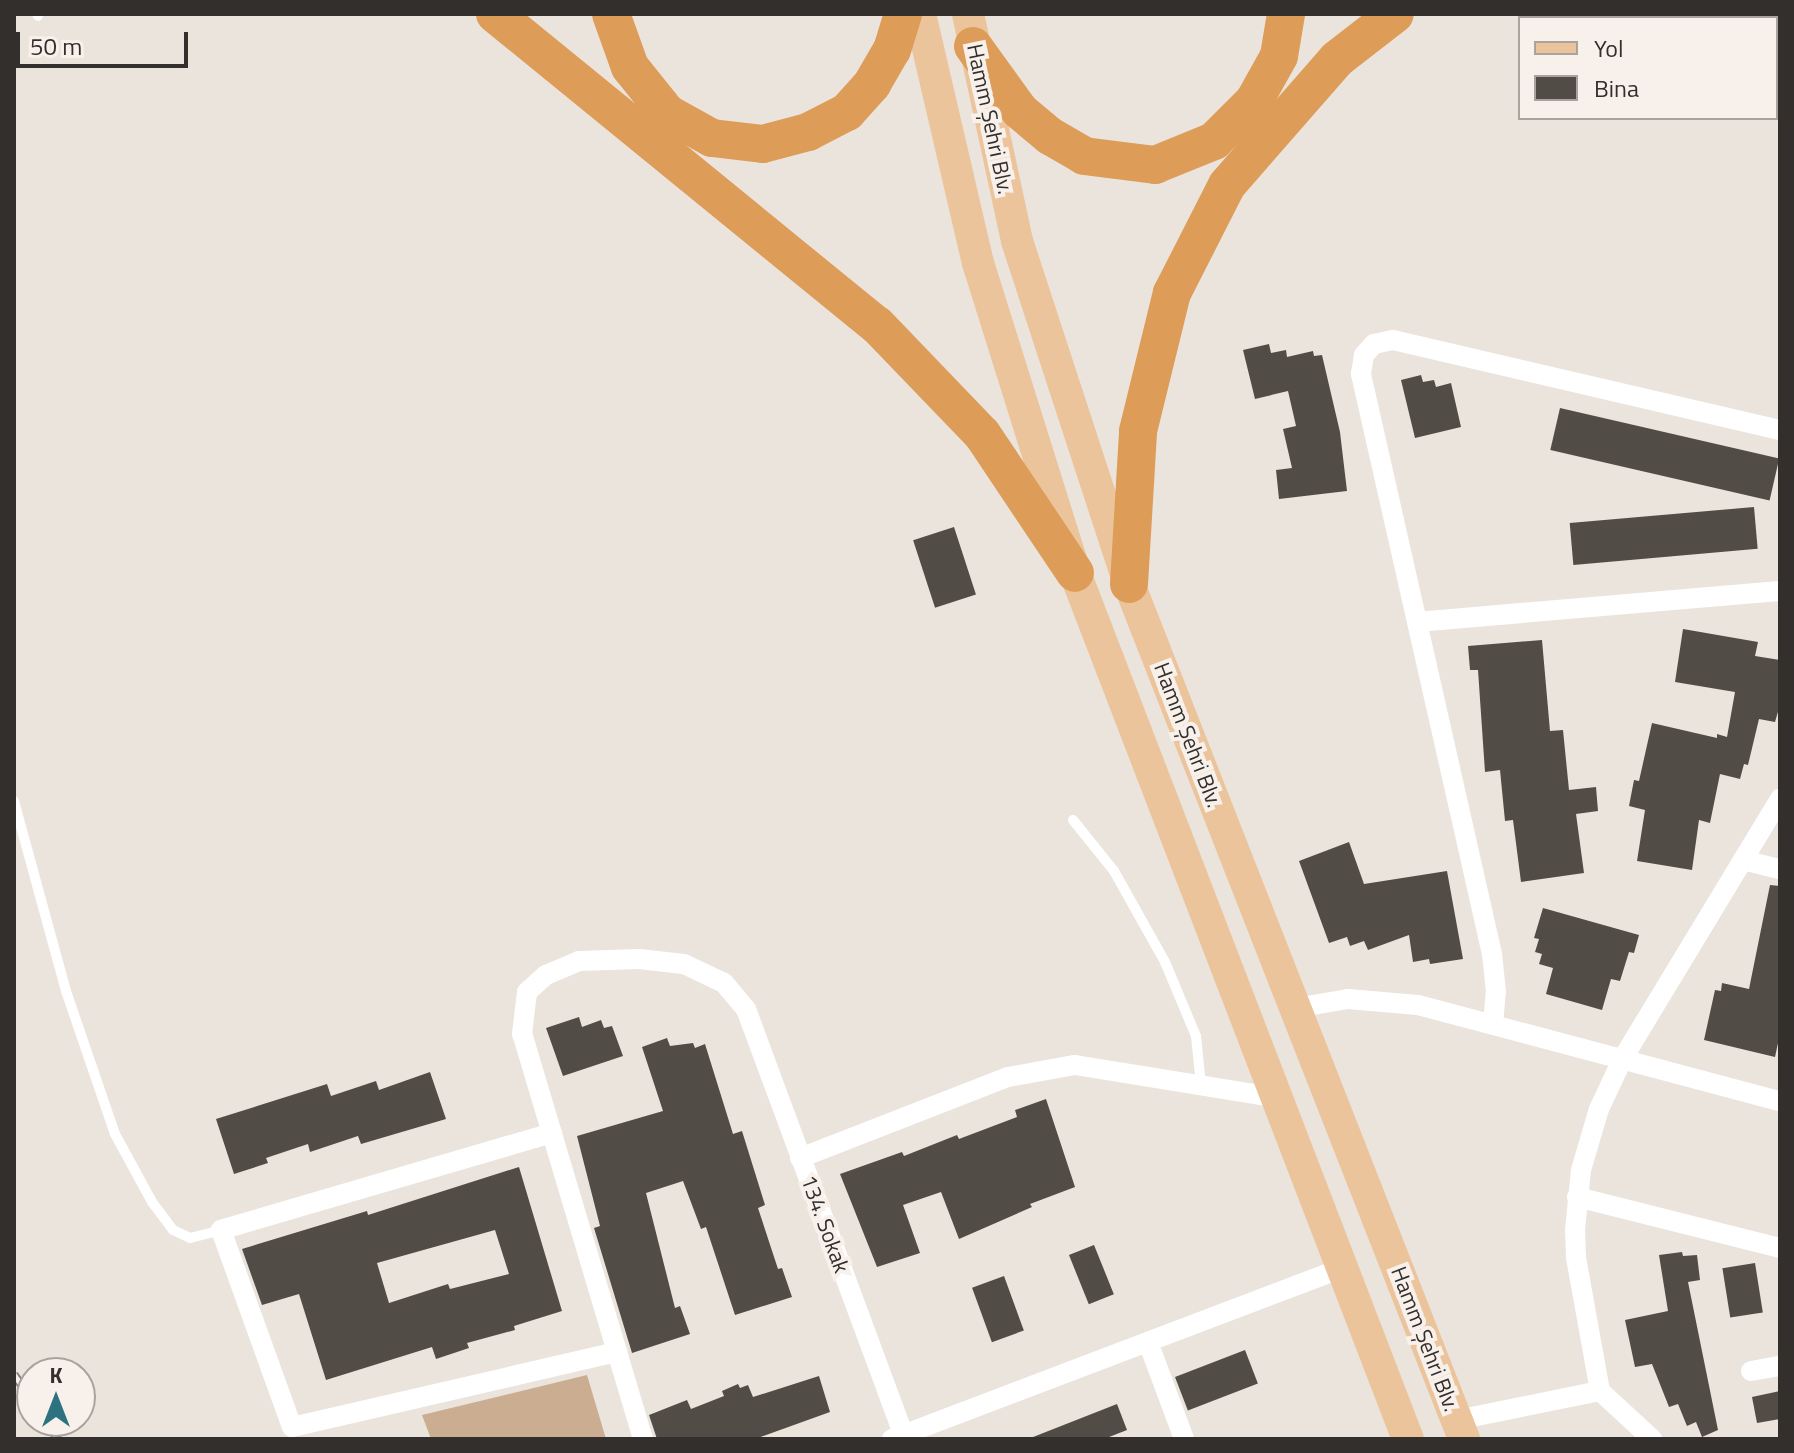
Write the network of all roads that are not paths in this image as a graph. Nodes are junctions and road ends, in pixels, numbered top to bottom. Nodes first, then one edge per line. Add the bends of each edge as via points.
1 (495, 14) edge
2 (611, 14) edge
3 (903, 14) edge
4 (920, 14) edge
5 (1286, 14) edge
6 (1395, 14) edge
7 (970, 30) edge
8 (1780, 430) edge
9 (1075, 573) junction
10 (1129, 584) junction
11 (1780, 591) edge
12 (1417, 622) junction
13 (1780, 799) edge
14 (14, 801) edge
15 (1073, 820) dead end
16 (1743, 860) junction
17 (1780, 869) edge
18 (1295, 1008) junction
19 (1493, 1024) junction
20 (1623, 1058) junction
21 (1201, 1085) junction
22 (1279, 1098) junction
23 (1780, 1101) edge
24 (552, 1133) junction
25 (800, 1158) junction
26 (1577, 1197) junction
27 (221, 1230) junction
28 (1780, 1248) edge
29 (1343, 1268) junction
30 (1148, 1342) junction
31 (617, 1352) junction
32 (1780, 1366) edge
33 (1751, 1371) dead end
34 (1600, 1391) junction
35 (1460, 1430) edge
36 (900, 1438) edge
37 (643, 1439) edge
38 (1184, 1439) edge
39 (1408, 1439) edge
40 (1652, 1439) edge

1 - 9 highway via 877,325 982,434
2 - 3 highway via 630,67 667,113 712,138 763,144 808,132 847,112 892,50
4 - 9 main road, Hamm Şehri Blv. via 978,263
5 - 7 highway via 1279,56 1254,101 1214,141 1155,165 1084,156 1050,136 1020,111
6 - 10 highway via 1337,59 1227,185 1172,293 1138,431
7 - 10 main road, Hamm Şehri Blv. via 1017,241
8 - 12 street via 1393,340 1374,344 1364,355 1361,374
9 - 22 main road, Hamm Şehri Blv.
10 - 18 main road, Hamm Şehri Blv.
11 - 12 street
12 - 19 street via 1492,954
13 - 16 street
14 - 27 lane via 66,991 115,1134 173,1230 190,1238
15 - 21 lane via 1114,871 1165,962 1196,1036
16 - 17 street
16 - 20 street
18 - 19 street via 1330,1000 1392,1001
18 - 35 main road, Hamm Şehri Blv.
19 - 20 street
20 - 23 street
20 - 26 street via 1599,1109
21 - 22 street
21 - 25 street via 1075,1065 1008,1077
22 - 29 main road, Hamm Şehri Blv.
24 - 25 street, 134. Sokak via 522,1034 527,992 546,975 579,961 639,959 684,964 724,983 746,1009
24 - 27 street
24 - 31 street
25 - 36 street, 134. Sokak
26 - 28 street
26 - 34 street via 1576,1257
27 - 31 street via 292,1427
29 - 30 street
29 - 39 main road, Hamm Şehri Blv.
30 - 36 street
30 - 38 street
31 - 37 street
32 - 33 street
34 - 35 street
34 - 40 street

